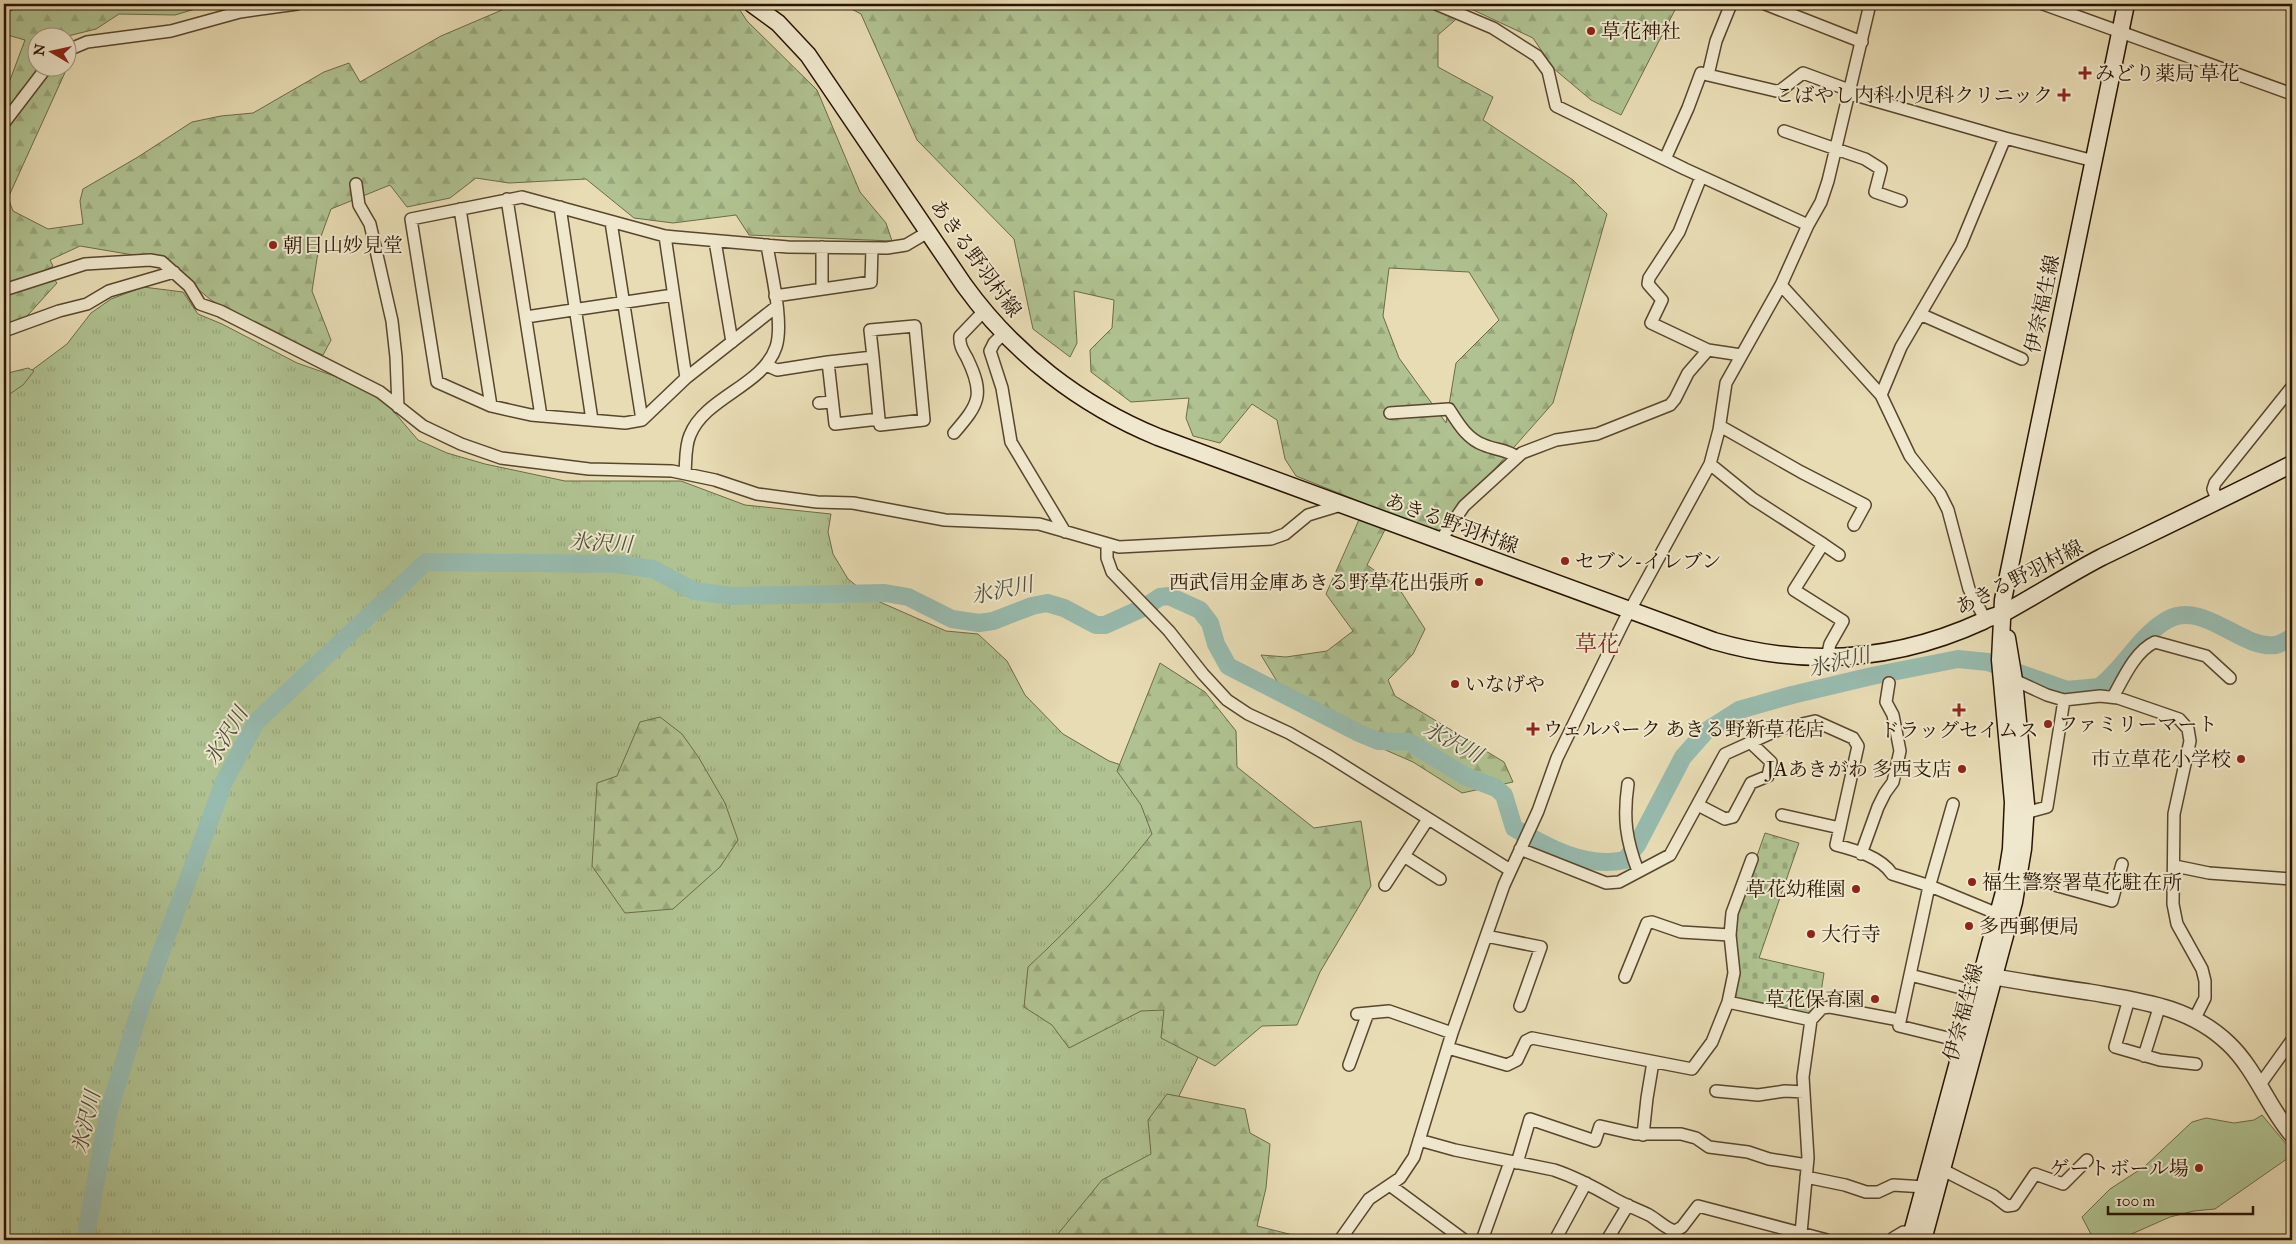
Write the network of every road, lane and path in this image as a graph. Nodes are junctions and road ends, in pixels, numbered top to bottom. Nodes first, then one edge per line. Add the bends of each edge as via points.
1 (297, 4) edge
2 (752, 4) edge
3 (1436, 4) edge
4 (1731, 4) edge
5 (1765, 4) edge
6 (1870, 4) edge
7 (2043, 4) edge
8 (2126, 4) edge
9 (239, 8) edge
10 (2120, 33) junction
11 (1862, 42) junction
12 (78, 46) edge
13 (1708, 75) junction
14 (38, 78) edge
15 (1849, 91) junction
16 (2292, 94) edge
17 (4, 123) edge
18 (1784, 130) dead end
19 (2005, 138) junction
20 (1836, 149) junction
21 (1664, 159) junction
22 (2094, 161) junction
23 (1701, 177) junction
24 (356, 184) dead end
25 (507, 199) junction
26 (1901, 200) dead end
27 (560, 207) junction
28 (460, 209) junction
29 (611, 222) junction
30 (1808, 225) junction
31 (928, 232) junction
32 (665, 236) junction
33 (715, 241) junction
34 (767, 245) junction
35 (822, 247) junction
36 (872, 248) junction
37 (174, 272) junction
38 (1781, 285) junction
39 (822, 289) junction
40 (4, 290) edge
41 (673, 295) junction
42 (624, 302) junction
43 (775, 302) junction
44 (575, 310) junction
45 (984, 311) junction
46 (1920, 314) junction
47 (526, 317) junction
48 (4, 331) edge
49 (1004, 333) junction
50 (732, 342) junction
51 (1708, 350) junction
52 (1741, 355) junction
53 (873, 357) junction
54 (2022, 359) dead end
55 (828, 362) junction
56 (766, 365) junction
57 (686, 378) junction
58 (2292, 387) edge
59 (1881, 396) junction
60 (832, 402) junction
61 (819, 403) dead end
62 (490, 406) junction
63 (398, 407) junction
64 (1390, 413) dead end
65 (541, 416) junction
66 (879, 419) junction
67 (592, 420) junction
68 (642, 420) junction
69 (1720, 426) junction
70 (954, 432) dead end
71 (1517, 456) junction
72 (1710, 464) junction
73 (2292, 464) edge
74 (685, 473) junction
75 (2218, 502) junction
76 (1341, 504) junction
77 (1854, 524) dead end
78 (1065, 532) junction
79 (1440, 541) junction
80 (1823, 544) junction
81 (1108, 545) junction
82 (1839, 554) dead end
83 (1629, 611) junction
84 (2002, 614) junction
85 (1985, 620) junction
86 (1827, 658) junction
87 (2007, 671) junction
88 (2230, 678) dead end
89 (1889, 682) dead end
90 (2113, 697) junction
91 (2064, 700) junction
92 (1751, 743) junction
93 (1628, 784) dead end
94 (1953, 804) dead end
95 (1698, 805) junction
96 (2025, 813) junction
97 (1782, 815) dead end
98 (1428, 819) junction
99 (1840, 828) junction
100 (1522, 846) junction
101 (1861, 854) junction
102 (1404, 856) junction
103 (1752, 859) dead end
104 (2122, 864) dead end
105 (1636, 866) junction
106 (2175, 866) junction
107 (1510, 870) junction
108 (2018, 875) junction
109 (1440, 879) dead end
110 (2292, 879) edge
111 (1385, 886) dead end
112 (1930, 886) junction
113 (1998, 914) junction
114 (1730, 935) junction
115 (1486, 936) junction
116 (1910, 975) junction
117 (1988, 976) junction
118 (1625, 977) dead end
119 (1977, 992) junction
120 (2130, 999) junction
121 (1728, 1002) junction
122 (2160, 1005) junction
123 (1520, 1006) dead end
124 (2195, 1018) junction
125 (1811, 1020) junction
126 (1899, 1020) junction
127 (1452, 1033) junction
128 (2292, 1040) edge
129 (1964, 1042) junction
130 (1448, 1048) junction
131 (2144, 1056) junction
132 (1654, 1062) junction
133 (2196, 1064) dead end
134 (1350, 1065) dead end
135 (2259, 1086) junction
136 (1716, 1091) dead end
137 (1804, 1092) junction
138 (1643, 1135) junction
139 (2292, 1135) edge
140 (1420, 1140) junction
141 (2087, 1160) dead end
142 (1514, 1162) junction
143 (1942, 1170) junction
144 (1807, 1171) junction
145 (1586, 1183) junction
146 (1391, 1186) junction
147 (1925, 1187) junction
148 (1628, 1205) junction
149 (1800, 1236) edge
150 (1917, 1238) edge
151 (1340, 1240) edge
152 (1464, 1240) edge
153 (1482, 1240) edge
154 (1555, 1240) edge
155 (1607, 1240) edge
156 (1827, 1240) edge
157 (1894, 1240) edge

1 - 9 street
2 - 31 main road, あきる野羽村線 via 778,23 808,55
3 - 21 street via 1493,28 1537,56 1548,71 1556,106
4 - 13 street via 1716,42
5 - 11 street
6 - 11 street
7 - 10 street
8 - 10 main road, 伊奈福生線
9 - 12 street via 171,31
10 - 16 street
10 - 22 main road, 伊奈福生線
11 - 15 street
13 - 15 street via 1776,91 1803,74
13 - 21 street via 1701,73
14 - 17 street
15 - 19 street
15 - 20 street
18 - 20 street
19 - 22 street
19 - 46 street via 1961,244
20 - 26 street via 1866,159 1882,169 1875,192
20 - 30 street via 1821,202
21 - 23 street
22 - 84 main road, 伊奈福生線
23 - 30 street
23 - 51 street via 1679,232 1648,284 1662,300 1652,323
24 - 63 street via 359,205 370,224 392,321
25 - 27 street via 522,197
25 - 28 street
25 - 47 street
27 - 29 street
27 - 44 street
28 - 62 street
28 - 62 street via 411,219 437,382
29 - 32 street
29 - 42 street
30 - 38 street
31 - 36 street via 900,246
31 - 45 main road, あきる野羽村線
32 - 33 street
32 - 41 street
33 - 34 street
33 - 50 street
34 - 35 street
34 - 43 street
35 - 36 street
35 - 39 street
36 - 39 street via 871,282
37 - 40 street via 162,262 150,260 85,264
37 - 48 street via 109,291 87,304
37 - 63 street via 190,286 200,304 344,373 380,392
38 - 52 street
38 - 59 street
39 - 43 street
41 - 42 street
41 - 57 street
42 - 44 street
42 - 68 street
43 - 50 street
43 - 56 street via 778,339
44 - 47 street
44 - 67 street
45 - 49 main road, あきる野羽村線
45 - 70 street via 960,336 959,342 978,390 974,410
46 - 54 street
46 - 59 street
47 - 65 street
49 - 76 main road, あきる野羽村線 via 1063,385 1126,423
49 - 78 street via 990,351 1003,393 1011,442
50 - 57 street
51 - 52 street
51 - 71 street via 1688,373 1670,406 1597,434 1556,440
52 - 69 street via 1726,383
53 - 55 street
53 - 66 street
53 - 66 street via 870,330 915,326 924,420 880,425
55 - 56 street via 777,370
55 - 60 street
56 - 74 street via 696,423 689,436
57 - 68 street
58 - 75 street via 2215,483
59 - 85 street via 1910,456 1940,494 1948,510 1969,589
60 - 61 street
60 - 66 street via 834,424
62 - 65 street
63 - 74 street via 442,436 501,458 589,469
64 - 71 street via 1449,409 1468,436 1484,446
65 - 67 street
67 - 68 street via 625,423
69 - 72 street
69 - 77 street via 1866,505
71 - 79 street via 1464,506
72 - 80 street via 1753,499
72 - 83 street
73 - 75 main road, あきる野羽村線
74 - 78 street via 751,494 853,503 934,518 1033,523
75 - 84 main road, あきる野羽村線 via 2101,558
76 - 79 main road, あきる野羽村線
76 - 81 street via 1308,515 1285,534 1271,538 1119,548
78 - 81 street
79 - 83 main road, あきる野羽村線
80 - 82 street
80 - 86 street via 1794,590 1842,621
81 - 98 street via 1106,558 1112,572 1169,631 1227,700 1327,755
83 - 86 main road, あきる野羽村線 via 1735,647 1796,657
83 - 100 street via 1557,758
84 - 85 main road, あきる野羽村線
84 - 87 main road, 伊奈福生線
85 - 86 main road, あきる野羽村線 via 1946,637 1910,647
87 - 91 street
87 - 96 main road, 伊奈福生線
87 - 113 main road, 伊奈福生線 via 2013,802 2011,849
88 - 90 street via 2206,656 2155,642 2127,670
89 - 101 street via 1886,702 1893,715 1900,751 1893,782 1878,807
90 - 91 street
90 - 106 street via 2179,720 2189,733 2174,814 2172,844
91 - 96 street via 2048,807
92 - 95 street via 1725,754
92 - 95 street via 1770,762 1768,776 1751,783 1733,817 1725,819
92 - 99 street via 1780,728 1816,721 1853,738 1858,746
93 - 105 street via 1626,839
94 - 112 street
95 - 105 street via 1670,855
96 - 108 main road, 伊奈福生線
97 - 99 street
98 - 102 street
98 - 107 street
99 - 101 street via 1836,845
100 - 105 street via 1606,883 1619,882
100 - 107 street
101 - 112 street via 1886,866 1892,874
102 - 109 street
102 - 111 street
103 - 114 street via 1732,913
104 - 108 street via 2111,906
106 - 110 street via 2209,873
106 - 124 street via 2174,916 2205,981 2205,998
107 - 115 street
108 - 117 main road, 伊奈福生線 via 2014,902
112 - 113 street
112 - 116 street
113 - 117 main road, 伊奈福生線
114 - 118 street via 1681,932 1647,923
114 - 121 street via 1734,973
115 - 123 street via 1541,947
115 - 127 street
116 - 119 street
116 - 126 street
117 - 119 main road, 伊奈福生線
117 - 120 street
117 - 143 main road, 伊奈福生線
119 - 129 main road, 伊奈福生線
120 - 122 street
120 - 131 street via 2115,1047
121 - 125 street
121 - 132 street via 1712,1042 1692,1068
122 - 124 street
122 - 131 street
124 - 135 street via 2230,1045
125 - 126 street via 1822,1008 1830,1006
125 - 137 street via 1805,1055
126 - 129 street via 1899,1026
127 - 130 street
127 - 134 street via 1389,1011 1362,1013
128 - 135 street
129 - 147 main road, 伊奈福生線
130 - 132 street via 1508,1066 1517,1060 1526,1041 1532,1038
130 - 140 street
131 - 133 street
132 - 138 street via 1646,1098
135 - 139 street
136 - 137 street via 1758,1095
137 - 144 street
138 - 142 street via 1600,1126 1595,1141 1530,1119
138 - 144 street via 1681,1134 1696,1138 1709,1147 1748,1152
140 - 142 street
140 - 146 street via 1407,1170
141 - 143 street via 2063,1184 2035,1174 2014,1205 2007,1206
142 - 145 street via 1554,1170
142 - 153 street
143 - 150 main road, 伊奈福生線
144 - 147 street via 1866,1192 1878,1192 1893,1185
144 - 149 street
145 - 148 street
145 - 154 street
146 - 151 street via 1369,1199
146 - 152 street
147 - 150 main road, 伊奈福生線
148 - 149 street via 1675,1231 1698,1206
148 - 155 street
149 - 156 street
150 - 157 street via 1904,1234

